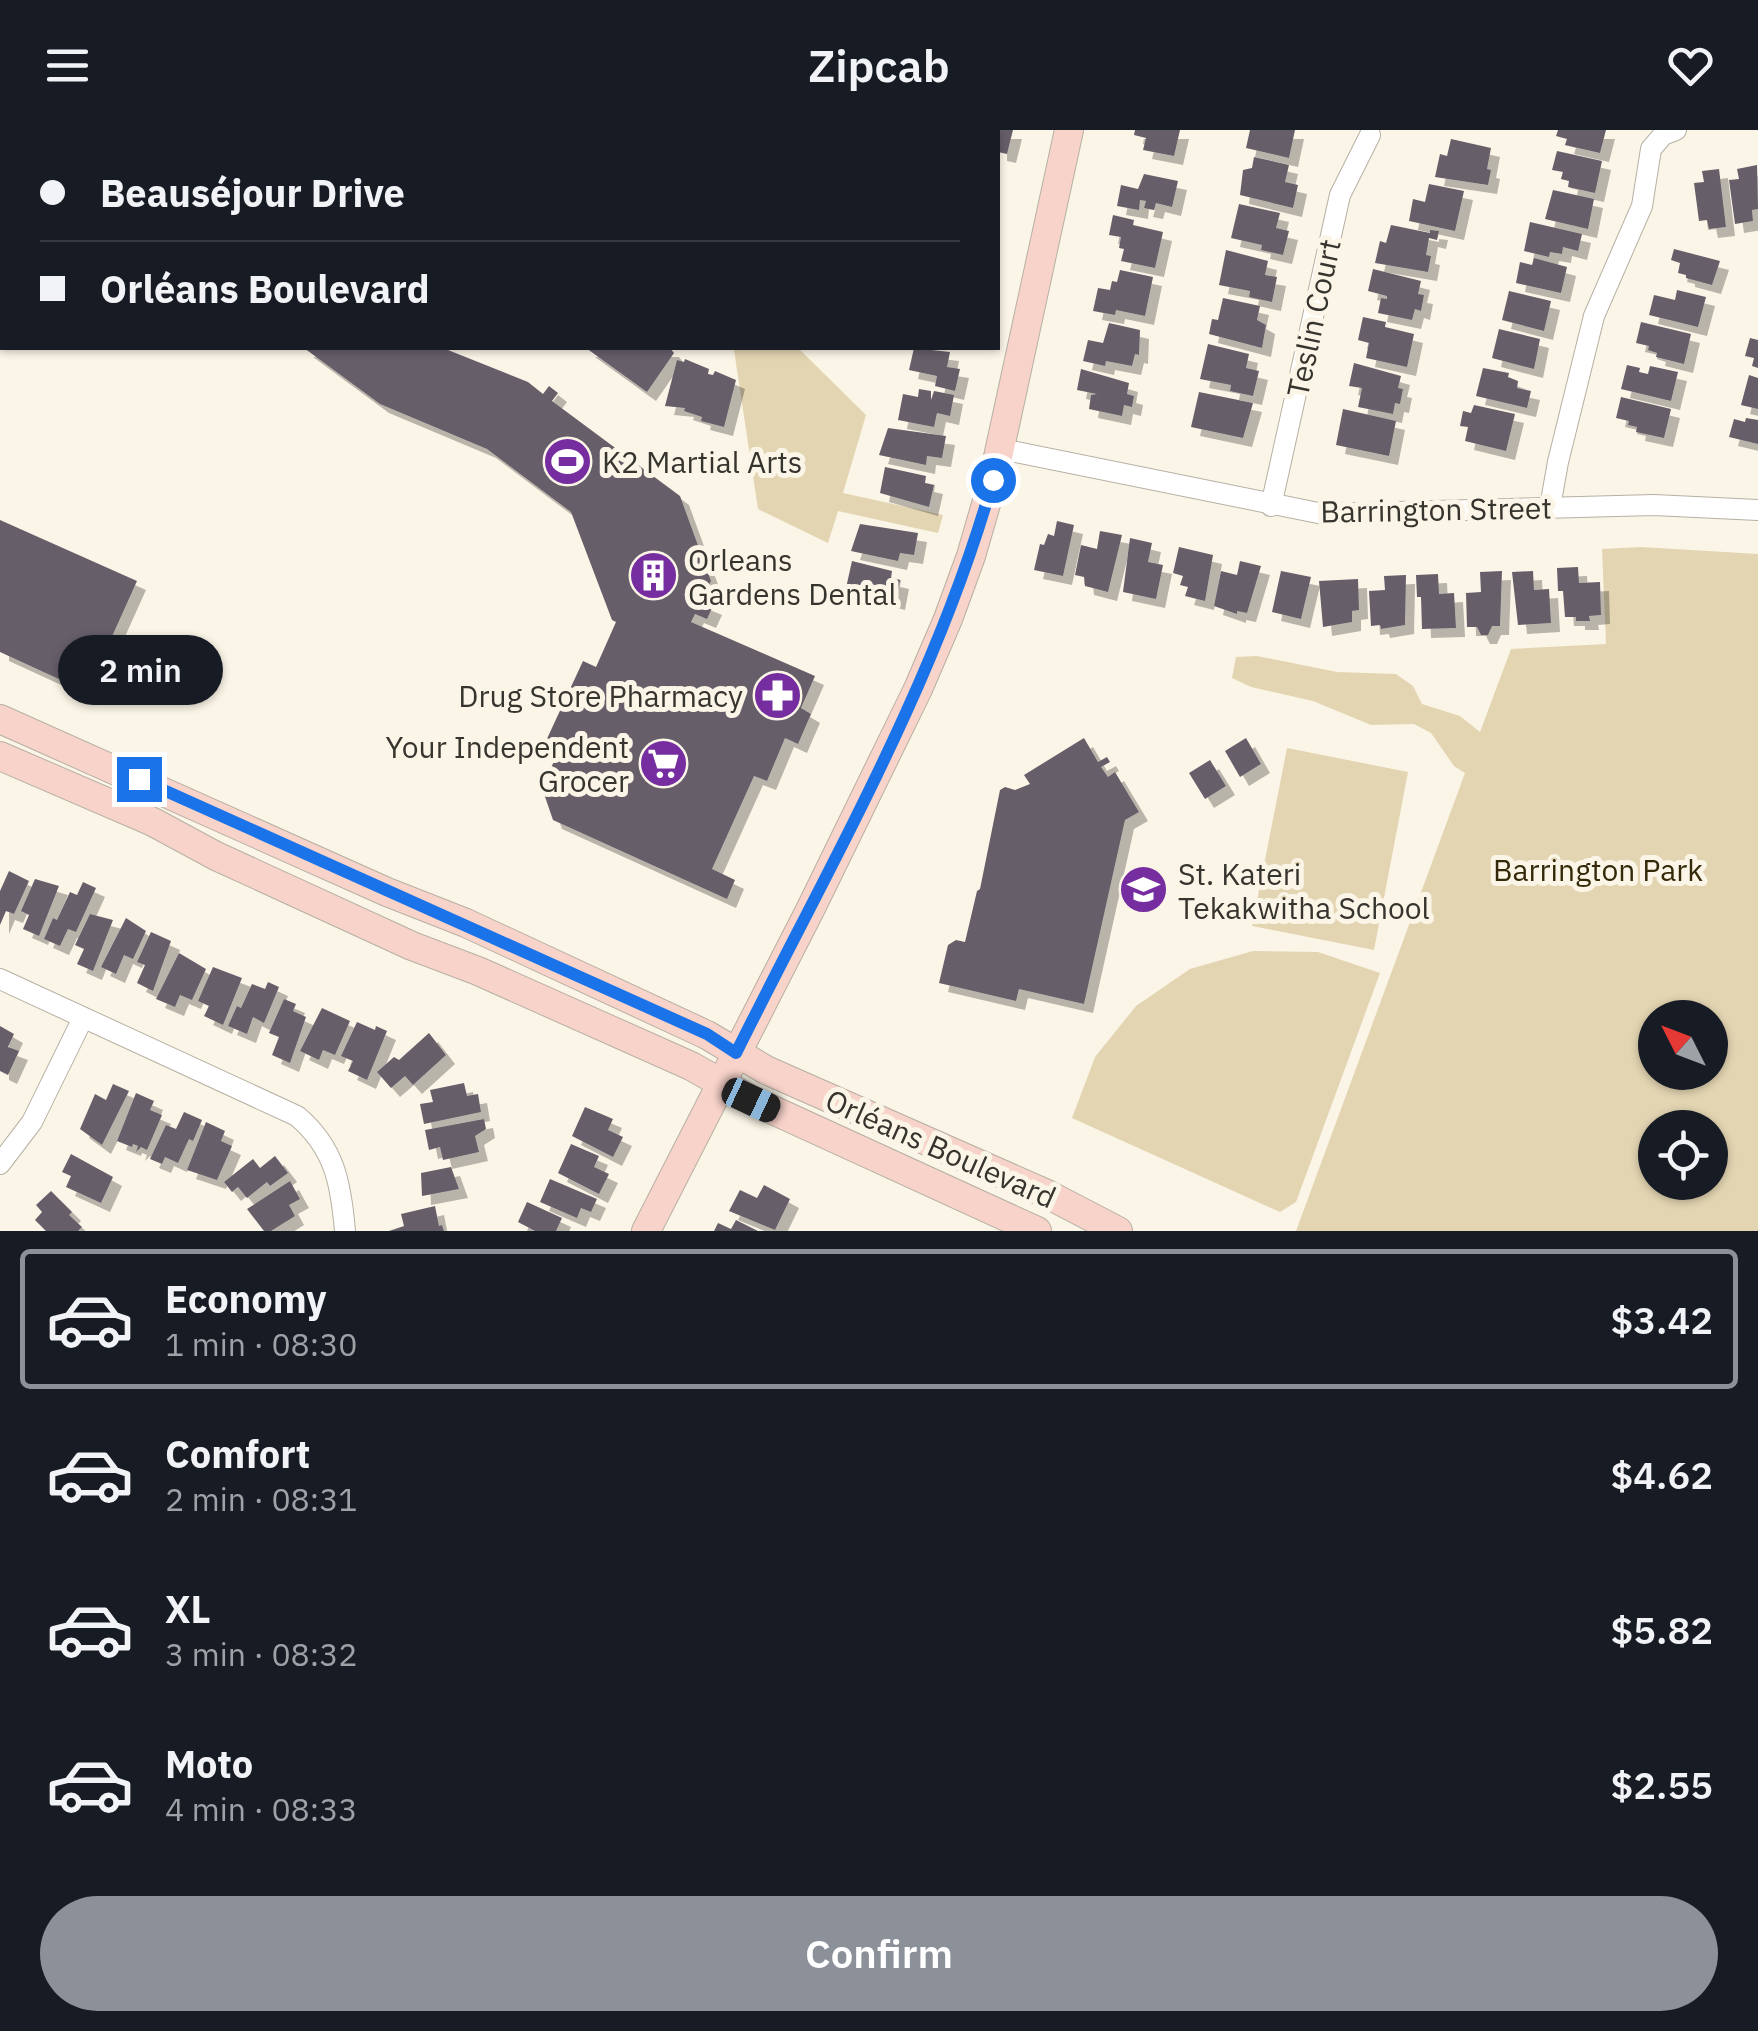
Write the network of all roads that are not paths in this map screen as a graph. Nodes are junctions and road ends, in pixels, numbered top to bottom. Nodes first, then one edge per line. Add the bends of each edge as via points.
1 (1070, 130) edge
2 (1676, 130) edge
3 (1370, 135) dead end
4 (1000, 449) junction
5 (1270, 506) junction
6 (1550, 507) junction
7 (1758, 510) edge
8 (0, 719) edge
9 (0, 756) edge
10 (204, 809) junction
11 (189, 842) junction
12 (0, 979) edge
13 (83, 1018) junction
14 (736, 1053) junction
15 (721, 1084) junction
16 (0, 1164) edge
17 (345, 1231) edge
18 (646, 1231) edge
19 (1036, 1231) edge
20 (1118, 1231) edge

1 - 4 main road
2 - 6 street via 1651,149 1642,206 1594,316
3 - 5 street, Teslin Court via 1340,195
4 - 5 street, Barrington Street
4 - 14 main road via 972,556 918,690
5 - 6 street, Barrington Street via 1388,515
6 - 7 street, Barrington Street
8 - 10 main road, Orléans Boulevard
9 - 11 main road, Orléans Boulevard
10 - 11 main road
10 - 14 main road, Orléans Boulevard via 481,930
11 - 15 main road, Orléans Boulevard
12 - 13 street
13 - 16 street via 32,1122
13 - 17 street via 297,1116 336,1166
14 - 15 main road
14 - 20 main road, Orléans Boulevard
15 - 18 main road
15 - 19 main road, Orléans Boulevard

